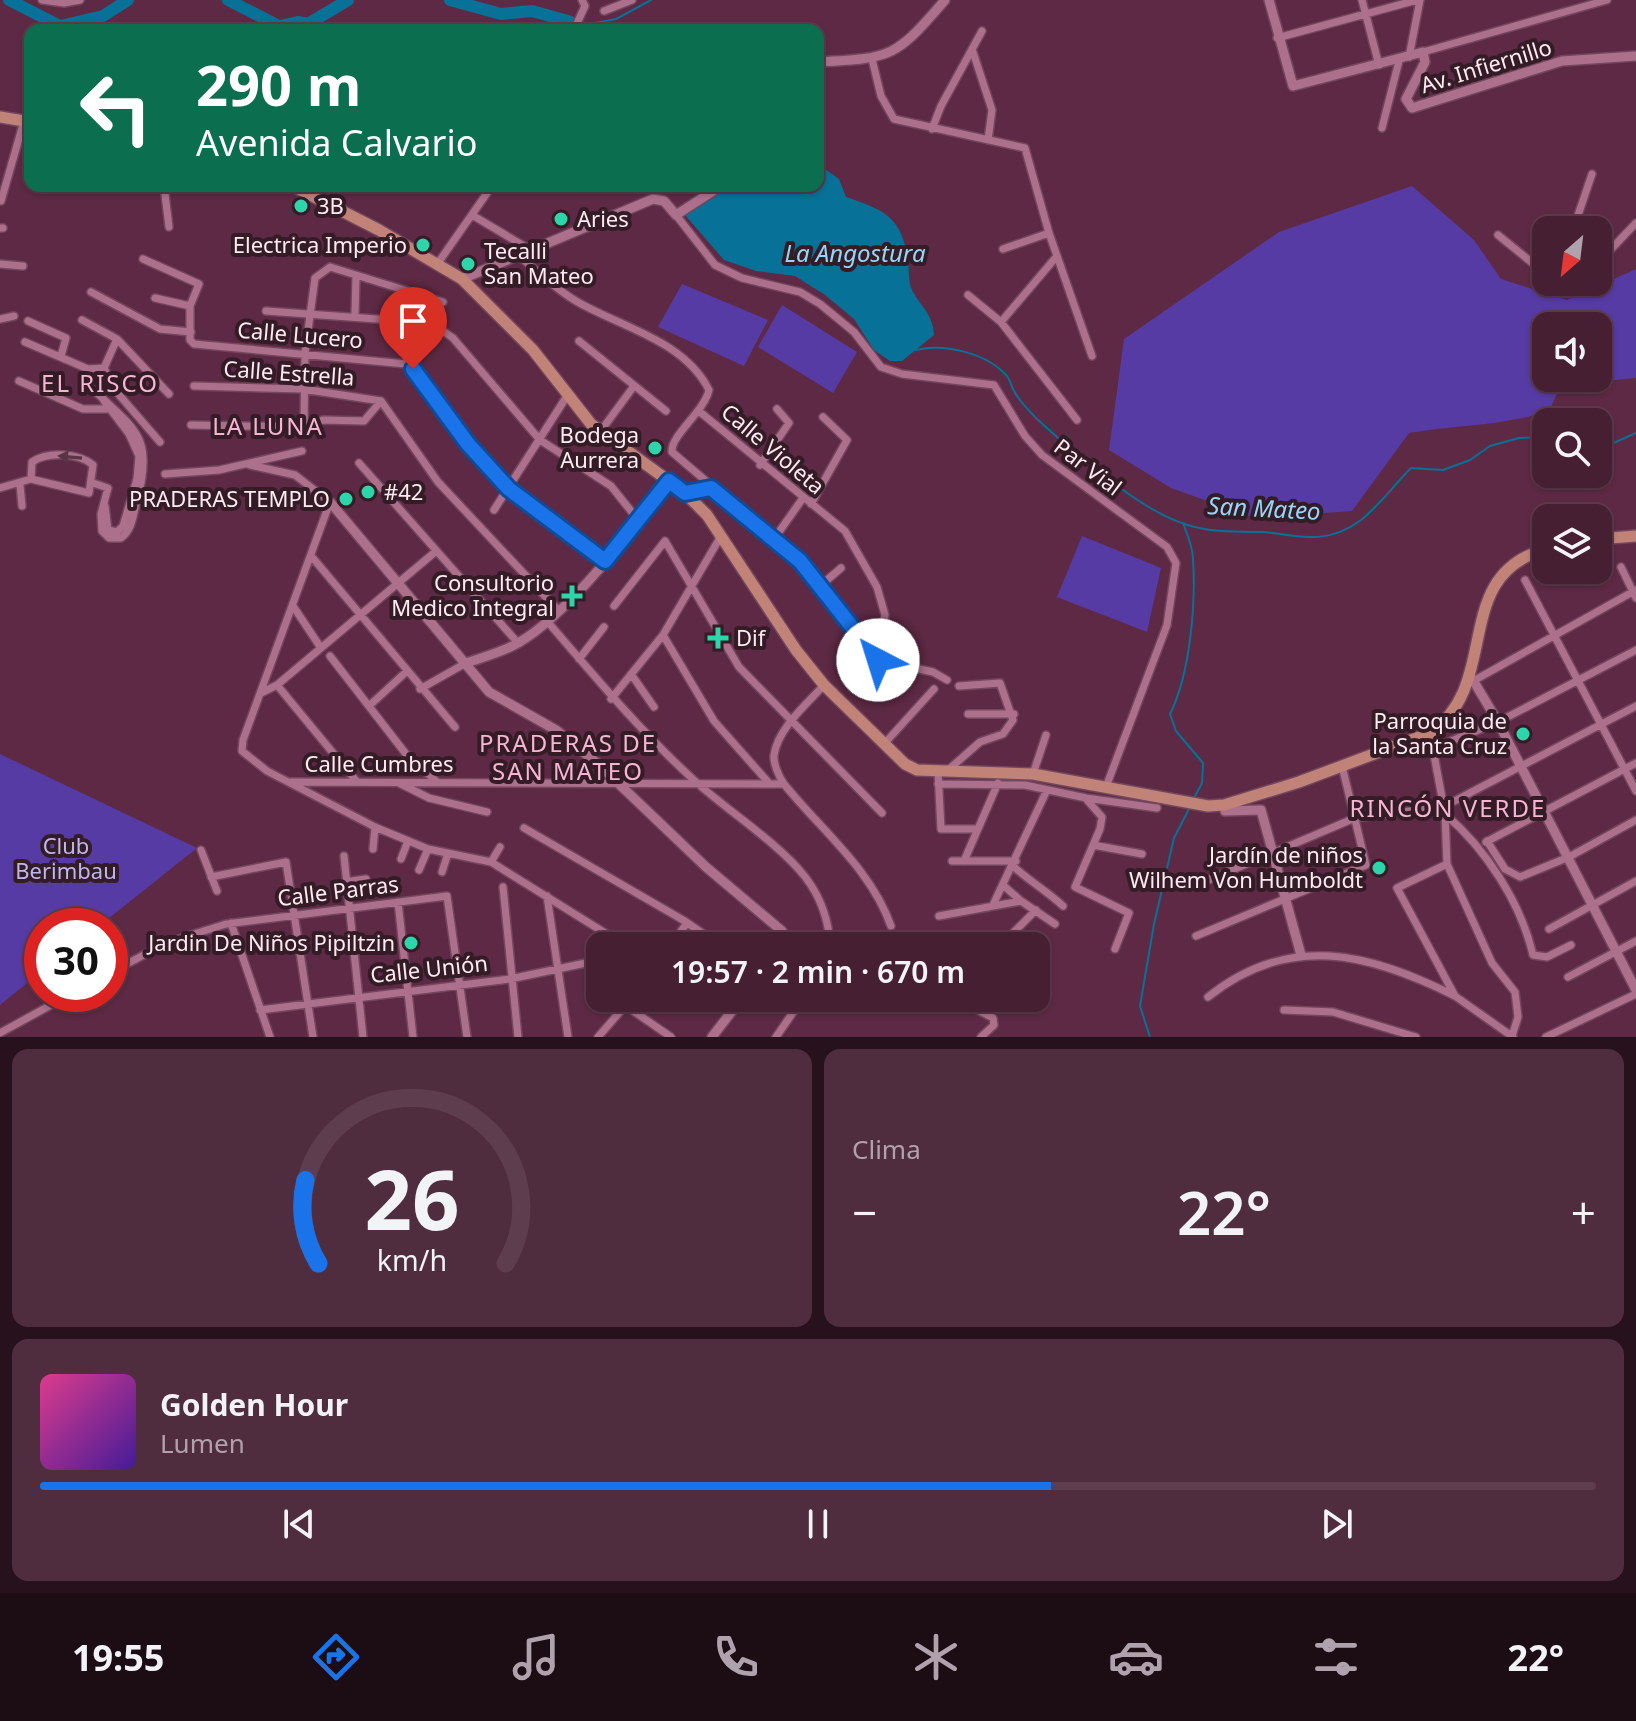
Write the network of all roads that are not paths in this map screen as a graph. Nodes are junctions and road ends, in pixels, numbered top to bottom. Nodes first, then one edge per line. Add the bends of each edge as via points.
1 (42, 0) edge
2 (80, 0) edge
3 (582, 0) edge
4 (632, 0) edge
5 (945, 0) edge
6 (1269, 0) edge
7 (1362, 0) edge
8 (1418, 0) edge
9 (1607, 0) edge
10 (604, 11) dead end
11 (1365, 15) junction
12 (577, 24) edge
13 (982, 31) dead end
14 (1277, 38) junction
15 (972, 49) junction
16 (1423, 52) junction
17 (1636, 56) edge
18 (872, 59) junction
19 (1404, 59) junction
20 (824, 62) edge
21 (1379, 65) junction
22 (0, 117) edge
23 (24, 121) edge
24 (1382, 128) dead end
25 (932, 129) junction
26 (24, 131) edge
27 (988, 140) junction
28 (1592, 174) dead end
29 (165, 192) edge
30 (304, 192) edge
31 (488, 192) edge
32 (712, 192) edge
33 (1, 201) edge
34 (472, 215) junction
35 (676, 215) junction
36 (1578, 216) edge
37 (1636, 223) edge
38 (169, 227) dead end
39 (1049, 233) junction
40 (1498, 235) dead end
41 (1612, 248) edge
42 (529, 249) junction
43 (1003, 249) dead end
44 (517, 254) junction
45 (1057, 256) junction
46 (143, 259) dead end
47 (438, 263) junction
48 (1532, 263) edge
49 (0, 264) edge
50 (23, 266) dead end
51 (356, 276) junction
52 (462, 279) junction
53 (91, 292) dead end
54 (968, 295) dead end
55 (155, 298) dead end
56 (443, 302) dead end
57 (190, 306) junction
58 (266, 311) dead end
59 (311, 315) junction
60 (355, 315) junction
61 (14, 316) dead end
62 (0, 319) edge
63 (82, 320) dead end
64 (28, 321) dead end
65 (1001, 322) junction
66 (191, 332) junction
67 (117, 339) junction
68 (579, 341) dead end
69 (25, 342) dead end
70 (305, 353) junction
71 (61, 356) junction
72 (1092, 356) dead end
73 (104, 368) junction
74 (88, 369) junction
75 (19, 381) dead end
76 (194, 386) dead end
77 (634, 386) junction
78 (303, 389) junction
79 (169, 394) dead end
80 (567, 396) junction
81 (381, 401) junction
82 (110, 408) junction
83 (777, 409) dead end
84 (666, 411) dead end
85 (700, 412) junction
86 (823, 417) dead end
87 (1077, 420) dead end
88 (191, 425) dead end
89 (304, 427) junction
90 (600, 432) junction
91 (540, 440) junction
92 (160, 442) dead end
93 (302, 451) dead end
94 (359, 463) dead end
95 (250, 465) junction
96 (760, 465) junction
97 (165, 474) dead end
98 (31, 479) junction
99 (669, 481) junction
100 (93, 483) junction
101 (20, 485) junction
102 (0, 488) edge
103 (711, 488) junction
104 (509, 489) junction
105 (88, 493) junction
106 (685, 493) junction
107 (803, 498) junction
108 (106, 502) junction
109 (330, 502) junction
110 (811, 504) junction
111 (22, 506) dead end
112 (494, 510) dead end
113 (639, 521) junction
114 (722, 534) junction
115 (1636, 536) edge
116 (1612, 538) edge
117 (774, 539) junction
118 (435, 552) junction
119 (1532, 554) edge
120 (312, 557) junction
121 (605, 561) junction
122 (1621, 567) dead end
123 (841, 568) dead end
124 (1525, 580) dead end
125 (692, 581) junction
126 (399, 583) junction
127 (820, 586) junction
128 (1635, 593) edge
129 (293, 606) junction
130 (614, 606) dead end
131 (558, 610) junction
132 (359, 616) junction
133 (547, 621) junction
134 (604, 627) dead end
135 (1553, 634) junction
136 (663, 635) junction
137 (518, 643) junction
138 (321, 648) junction
139 (1636, 650) edge
140 (330, 656) dead end
141 (579, 659) junction
142 (878, 660) junction
143 (466, 663) junction
144 (406, 672) junction
145 (631, 674) junction
146 (1473, 677) junction
147 (947, 680) dead end
148 (1578, 681) junction
149 (277, 685) junction
150 (824, 685) junction
151 (959, 686) dead end
152 (420, 689) junction
153 (934, 689) dead end
154 (261, 693) junction
155 (611, 699) junction
156 (369, 706) junction
157 (1636, 706) edge
158 (654, 707) dead end
159 (968, 714) dead end
160 (1014, 714) junction
161 (792, 720) junction
162 (1498, 722) junction
163 (1601, 723) junction
164 (455, 727) dead end
165 (1430, 733) junction
166 (1046, 735) dead end
167 (884, 744) junction
168 (1434, 748) junction
169 (1636, 763) edge
170 (1342, 766) junction
171 (1625, 768) junction
172 (1522, 769) junction
173 (1033, 774) junction
174 (941, 776) junction
175 (696, 781) junction
176 (288, 782) junction
177 (357, 782) junction
178 (397, 782) junction
179 (768, 782) junction
180 (439, 783) junction
181 (620, 783) junction
182 (998, 783) junction
183 (784, 784) junction
184 (1106, 787) junction
185 (1047, 790) junction
186 (1636, 791) edge
187 (1086, 798) junction
188 (1224, 805) junction
189 (1157, 808) dead end
190 (1444, 811) junction
191 (1544, 811) junction
192 (487, 812) dead end
193 (882, 813) dead end
194 (1355, 818) junction
195 (1636, 820) edge
196 (375, 827) junction
197 (524, 828) dead end
198 (978, 829) junction
199 (408, 841) junction
200 (1487, 841) junction
201 (1093, 845) junction
202 (500, 847) dead end
203 (1476, 847) junction
204 (373, 849) dead end
205 (428, 849) junction
206 (201, 850) dead end
207 (1274, 850) junction
208 (448, 853) junction
209 (1142, 854) dead end
210 (344, 856) dead end
211 (1569, 857) junction
212 (401, 859) dead end
213 (952, 861) dead end
214 (964, 861) junction
215 (491, 862) junction
216 (1014, 864) junction
217 (1447, 864) junction
218 (419, 870) dead end
219 (442, 872) dead end
220 (211, 877) junction
221 (366, 879) dead end
222 (1636, 881) edge
223 (345, 882) junction
224 (1003, 885) junction
225 (503, 887) dead end
226 (1192, 887) dead end
227 (217, 891) dead end
228 (547, 896) junction
229 (1285, 897) junction
230 (1021, 901) junction
231 (398, 902) junction
232 (993, 905) junction
233 (1593, 905) junction
234 (1063, 906) dead end
235 (348, 907) junction
236 (1036, 910) junction
237 (296, 912) junction
238 (939, 916) dead end
239 (231, 923) junction
240 (687, 923) junction
241 (1055, 924) dead end
242 (891, 926) dead end
243 (1549, 929) dead end
244 (604, 932) edge
245 (680, 932) edge
246 (700, 932) edge
247 (782, 932) edge
248 (827, 932) edge
249 (1014, 932) edge
250 (1196, 936) dead end
251 (1636, 941) edge
252 (1571, 945) dead end
253 (1115, 949) dead end
254 (1617, 951) junction
255 (1301, 955) junction
256 (128, 963) edge
257 (586, 963) edge
258 (558, 969) junction
259 (1568, 977) dead end
260 (510, 979) junction
261 (458, 984) junction
262 (407, 990) junction
263 (1636, 992) edge
264 (358, 995) junction
265 (1455, 996) junction
266 (1208, 997) dead end
267 (309, 1003) junction
268 (260, 1010) junction
269 (1284, 1010) dead end
270 (38, 1012) edge
271 (621, 1012) edge
272 (635, 1012) edge
273 (731, 1012) edge
274 (793, 1012) edge
275 (982, 1012) edge
276 (0, 1033) edge
277 (270, 1037) edge
278 (313, 1037) edge
279 (363, 1037) edge
280 (413, 1037) edge
281 (467, 1037) edge
282 (518, 1037) edge
283 (568, 1037) edge
284 (598, 1037) edge
285 (671, 1037) edge
286 (712, 1037) edge
287 (776, 1037) edge
288 (981, 1037) edge
289 (1416, 1037) edge
290 (1512, 1037) edge
291 (1546, 1037) edge

1 - 2 street
3 - 12 street via 585,6
4 - 10 street
5 - 18 street via 895,51
6 - 14 street
7 - 11 street
8 - 11 street
8 - 19 street
9 - 16 street
11 - 14 street
11 - 21 street
13 - 15 street
14 - 21 street via 1291,83 1298,87
15 - 25 street
15 - 27 street via 992,110
16 - 17 street, Av. Infiernillo via 1425,62 1406,103 1412,108 1562,61
16 - 19 street
18 - 20 street
18 - 25 street via 887,113 902,123
19 - 21 street
19 - 24 street
22 - 23 main road
25 - 27 street
26 - 33 street
27 - 39 street via 1025,148
28 - 36 street
29 - 38 street
30 - 47 main road
31 - 34 street
32 - 35 street
34 - 42 street
34 - 47 street
35 - 42 street via 664,201 653,199
35 - 184 street, Par Vial via 715,265 742,278 800,292 820,304 854,332 881,367 994,385 1042,455 1167,547 1176,563 1167,625
37 - 41 street
39 - 43 street
39 - 45 street
40 - 48 street
42 - 44 street
44 - 52 street
44 - 85 street, Calle Violeta via 574,300 663,343 687,361 709,390
45 - 65 street
45 - 72 street
46 - 57 street via 199,284
47 - 52 main road
49 - 50 street
51 - 56 street
51 - 59 street via 330,267 315,278
51 - 60 street
52 - 80 main road via 533,350
53 - 66 street via 160,329
54 - 65 street
55 - 57 street
57 - 66 street
58 - 59 street
59 - 60 street
59 - 70 street
60 - 91 street via 432,323 453,338
61 - 62 street
63 - 67 street
64 - 71 street via 66,338
65 - 87 street
66 - 70 street, Calle Lucero via 191,343
67 - 73 street
67 - 79 street
68 - 77 street
69 - 71 street
70 - 78 street
70 - 104 street, Calle Lucero via 406,364
71 - 74 street
73 - 74 street
73 - 92 street via 114,389
74 - 82 street via 86,382
75 - 82 street via 83,409
76 - 78 street, Calle Estrella
77 - 84 street
77 - 90 street
78 - 81 street, Calle Estrella
78 - 89 street
80 - 90 main road
80 - 91 street
81 - 89 street via 364,421 323,420
81 - 131 street via 438,482
82 - 108 street via 135,445 139,468 117,532 108,530
83 - 96 street via 789,423
85 - 96 street, Calle Violeta
85 - 103 street via 671,446
86 - 110 street via 847,440
88 - 89 street
90 - 99 main road
91 - 104 street
91 - 113 street via 593,471
93 - 95 street
94 - 118 street
95 - 97 street
95 - 109 street via 295,475
96 - 107 street, Calle Violeta
100 -> 98 street via 93,465 73,456 36,458
98 - 101 street
98 - 105 street
99 - 106 main road
99 - 113 street
100 - 105 street
100 - 108 street via 108,488
101 - 102 street
101 - 111 street
103 - 106 street
103 - 117 street
104 - 112 street
104 - 121 street
105 - 108 street
106 - 114 main road
107 - 110 street, Calle Violeta
107 - 117 street
109 - 120 street
109 - 126 street
110 - 142 street, Calle Violeta via 845,531 877,587 885,615
113 - 121 street
114 - 125 street
114 - 150 main road via 788,639
115 - 116 main road
117 - 127 street
118 - 126 street
118 - 137 street
119 - 146 main road via 1515,560 1493,586
120 - 129 street
120 - 132 street
121 - 131 street
122 - 128 street
123 - 127 street
124 - 135 street
125 - 130 street via 665,541
125 - 136 street
125 - 161 street via 739,667
126 - 132 street
126 - 143 street
127 - 142 street
128 - 135 street
129 - 138 street
129 - 154 street
131 - 133 street
132 - 138 street
132 - 144 street
133 - 137 street
133 - 141 street
134 - 141 street
135 - 146 street
135 - 148 street
136 - 145 street
136 - 179 street via 714,721
137 - 143 street
138 - 149 street
139 - 148 street
140 - 156 street
141 - 155 street
142 - 147 street
143 - 152 street
143 - 181 street via 489,692 556,730
144 - 152 street
144 - 156 street
145 - 155 street
145 - 158 street
146 - 162 street
146 - 165 main road via 1448,721
148 - 162 street
148 - 163 street
149 - 154 street
149 - 177 street
150 - 161 street
150 - 167 main road
151 - 160 street via 1000,683
152 - 164 street
153 - 167 street
154 - 176 street via 242,751
155 - 175 street
156 - 180 street via 406,754
157 - 163 street
159 - 160 street
160 - 174 street via 1010,728 980,742
161 - 183 street via 774,754
161 - 193 street
162 - 168 street
162 - 172 street
163 - 171 street
163 - 172 street
165 - 168 street
165 - 170 main road
166 - 173 street
167 - 174 main road via 905,764
168 - 190 street
169 - 171 street
170 - 188 main road
170 - 194 street
171 - 186 street
171 - 191 street
172 - 190 street
172 - 191 street
173 - 174 main road
173 - 184 main road
174 - 182 street
174 - 198 street via 942,830
175 - 179 street, Calle Cumbres
175 - 181 street, Calle Cumbres
175 - 248 street via 803,875 822,905
176 - 177 street, Calle Cumbres
176 - 196 street
177 - 178 street, Calle Cumbres
178 - 180 street, Calle Cumbres
178 - 192 street via 429,798
179 - 183 street, Calle Cumbres
180 - 181 street, Calle Cumbres
181 - 247 street
182 - 185 street
182 - 198 street
183 - 242 street via 847,854 884,905
184 - 188 main road
185 - 187 street
185 - 216 street
187 - 189 street
187 - 201 street via 1102,817
188 - 207 street via 1225,811 1261,810
190 - 194 street
190 - 203 street
190 - 217 street
191 - 200 street
191 - 211 street
194 - 207 street
194 - 229 street via 1366,865
195 - 211 street
196 - 199 street
196 - 204 street
197 - 240 street
198 - 214 street
199 - 205 street
199 - 212 street
200 - 203 street
200 - 211 street via 1515,877
201 - 209 street
201 - 253 street via 1075,887 1129,913
202 - 215 street
203 - 252 street via 1525,921 1533,955 1547,957
205 - 208 street
205 - 218 street
206 - 220 street
207 - 226 street
207 - 229 street
208 - 215 street
208 - 219 street
210 - 223 street
211 - 233 street
213 - 214 street
214 - 216 street
215 - 228 street
216 - 224 street
216 - 234 street via 1029,884
217 - 265 street via 1397,888
217 - 290 street via 1492,963 1515,992 1518,1017
220 - 227 street
220 - 237 street via 286,862
221 - 223 street
222 - 233 street
223 - 235 street
224 - 230 street
224 - 232 street
225 - 260 street
228 - 244 street
228 - 258 street
229 - 250 street
229 - 255 street
230 - 232 street
230 - 236 street
231 - 235 street, Calle Parras
231 - 261 street, Calle Parras via 449,898
231 - 262 street
232 - 238 street
233 - 243 street
233 - 254 street
235 - 237 street, Calle Parras
235 - 264 street
236 - 241 street
236 - 249 street
237 - 239 street, Calle Parras
237 - 267 street
239 - 256 street, Calle Parras via 166,943
239 - 268 street
240 - 245 street
240 - 246 street
251 - 254 street
254 - 259 street
254 - 263 street
255 - 265 street via 1401,969
255 - 266 street via 1262,963
257 - 258 street, Calle Unión
258 - 260 street, Calle Unión
258 - 283 street
260 - 261 street, Calle Unión
260 - 282 street
261 - 262 street, Calle Unión
261 - 281 street
262 - 264 street, Calle Unión
262 - 280 street
263 - 291 street
264 - 267 street, Calle Unión
264 - 279 street
265 - 290 street
267 - 268 street, Calle Unión
267 - 278 street
268 - 277 street
269 - 289 street via 1333,1012
270 - 276 street
271 - 284 street
272 - 285 street
273 - 286 street
274 - 287 street
275 - 288 street via 993,1018 994,1025

